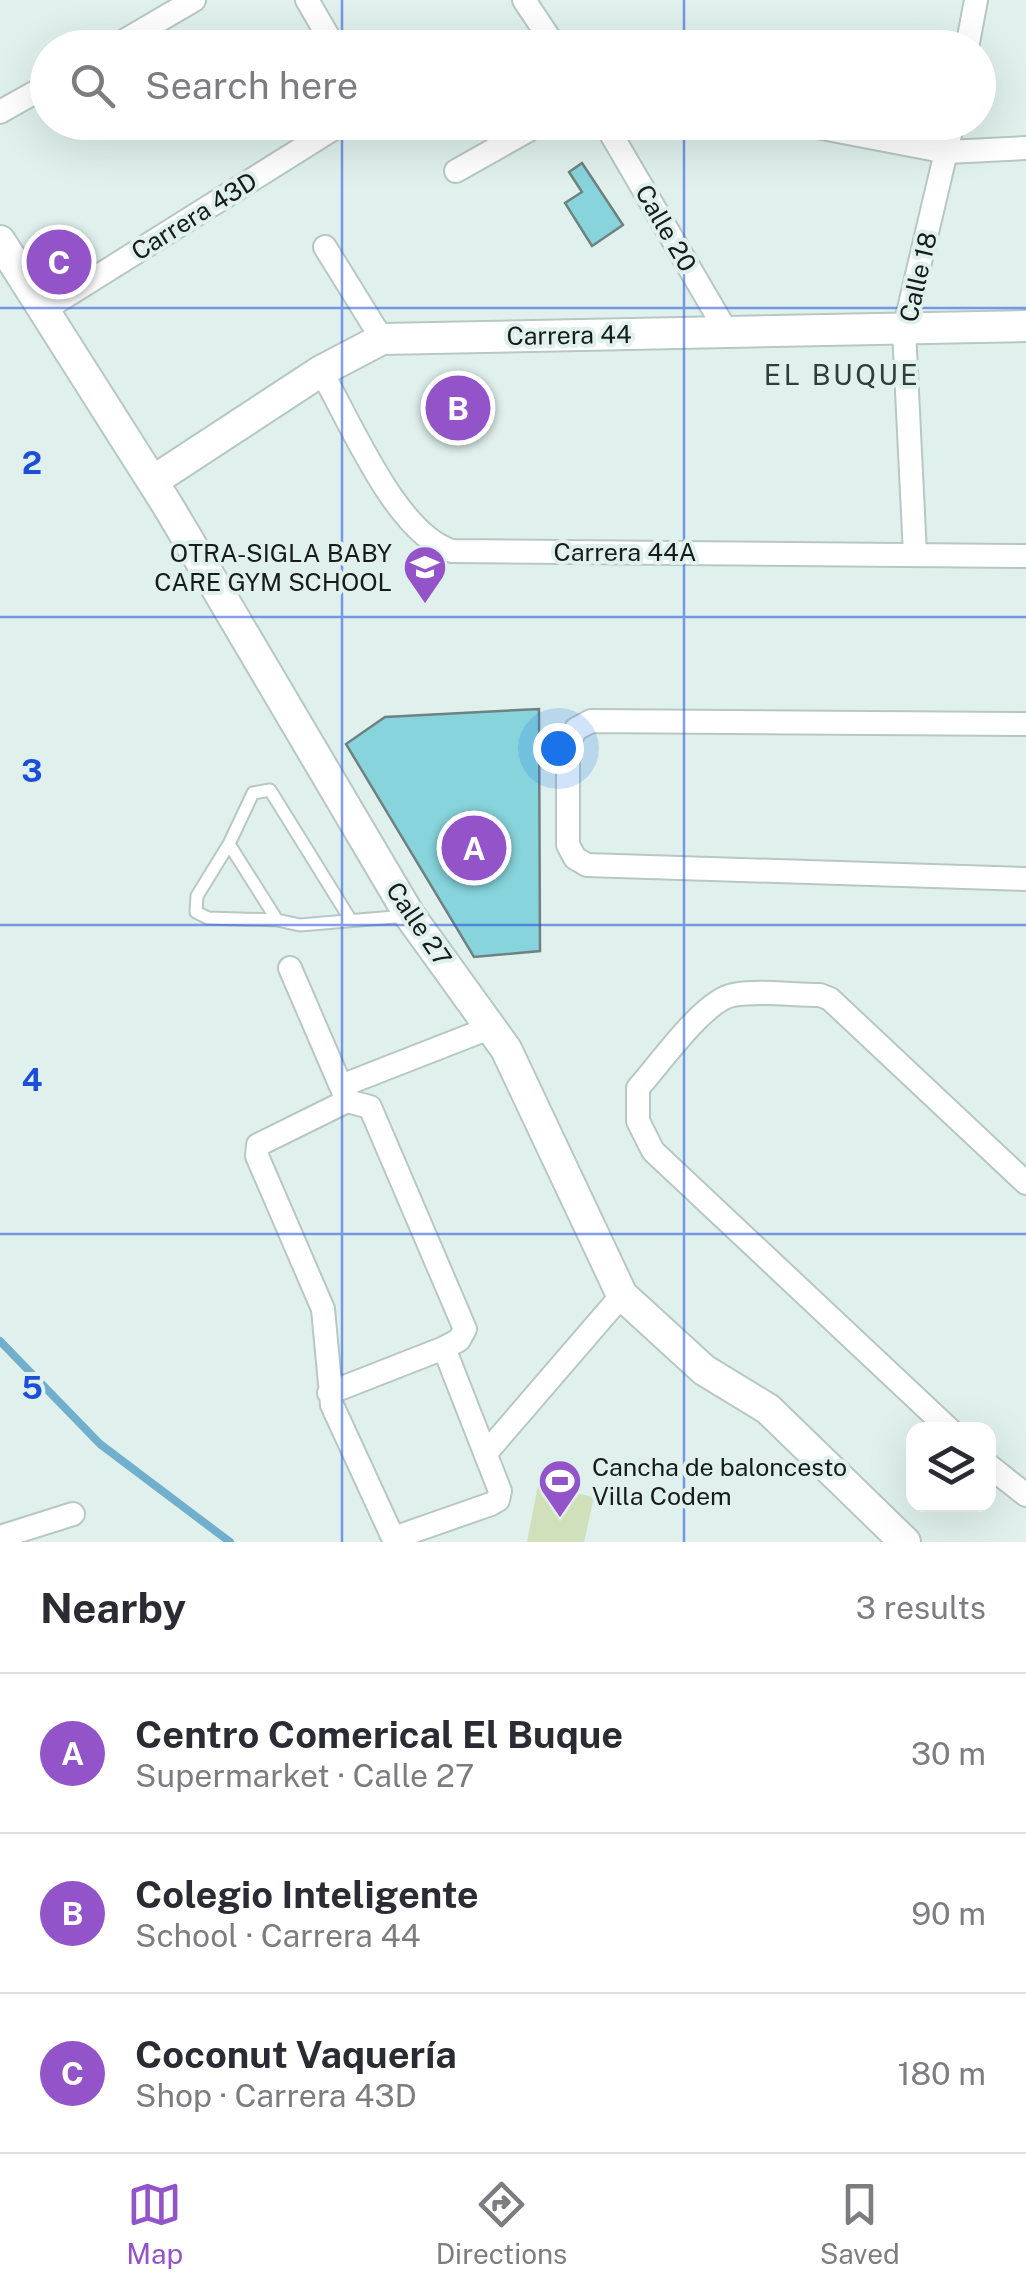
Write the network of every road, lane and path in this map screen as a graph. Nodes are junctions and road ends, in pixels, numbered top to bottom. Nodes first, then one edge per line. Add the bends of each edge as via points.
1 (194, 0) edge
2 (307, 0) edge
3 (524, 0) edge
4 (976, 0) edge
5 (143, 30) edge
6 (324, 30) edge
7 (544, 30) edge
8 (970, 30) edge
9 (30, 95) edge
10 (0, 112) edge
11 (315, 140) edge
12 (512, 140) edge
13 (615, 140) edge
14 (885, 140) edge
15 (949, 140) edge
16 (1026, 148) edge
17 (947, 152) junction
18 (456, 172) dead end
19 (0, 241) edge
20 (325, 246) dead end
21 (44, 310) junction
22 (1026, 326) edge
23 (904, 330) junction
24 (728, 334) junction
25 (382, 340) junction
26 (321, 371) junction
27 (153, 481) junction
28 (915, 554) junction
29 (1026, 556) edge
30 (1026, 724) edge
31 (229, 844) junction
32 (1026, 879) edge
33 (410, 916) junction
34 (350, 919) junction
35 (277, 920) junction
36 (290, 968) dead end
37 (492, 1027) junction
38 (344, 1094) junction
39 (1025, 1181) edge
40 (622, 1295) junction
41 (444, 1348) junction
42 (329, 1393) junction
43 (942, 1422) edge
44 (486, 1452) junction
45 (996, 1472) edge
46 (1026, 1496) edge
47 (73, 1514) dead end
48 (0, 1536) edge
49 (394, 1540) edge
50 (905, 1542) edge

1 - 5 street
2 - 6 street
3 - 7 street
4 - 8 street
9 - 10 street
11 - 21 street, Carrera 43D
12 - 18 street
13 - 24 street, Calle 20
14 - 17 street
15 - 17 street, Calle 18
16 - 17 street
17 - 23 street, Calle 18
19 - 21 street, Calle 27
20 - 25 street
21 - 27 street, Calle 27
22 - 23 street, Carrera 44
23 - 24 street, Carrera 44
23 - 28 street, Calle 18
24 - 25 street, Carrera 44
25 - 26 street, Carrera 44
26 - 27 street, Carrera 44
26 - 28 street, Carrera 44A via 405,516 427,540 452,551
27 - 33 street, Calle 27
28 - 29 street, Carrera 44A
30 - 32 street via 591,721 576,728 568,744 568,844 587,866
31 - 34 lane via 254,793 270,790
31 - 35 lane
31 - 35 lane via 197,896 196,912
33 - 34 lane
33 - 37 street, Calle 27
34 - 35 lane via 300,925
36 - 38 street
37 - 38 street
37 - 40 street, Calle 27 via 520,1073
38 - 41 street via 370,1107 465,1329
38 - 42 street via 258,1145 257,1156 323,1309
39 - 43 street via 820,995 722,998 638,1088 638,1121 654,1151
40 - 44 street
40 - 50 street, Calle 27 via 704,1370 768,1409
41 - 42 street
41 - 44 street
42 - 49 street
44 - 49 street via 498,1500
45 - 46 street
47 - 48 street

